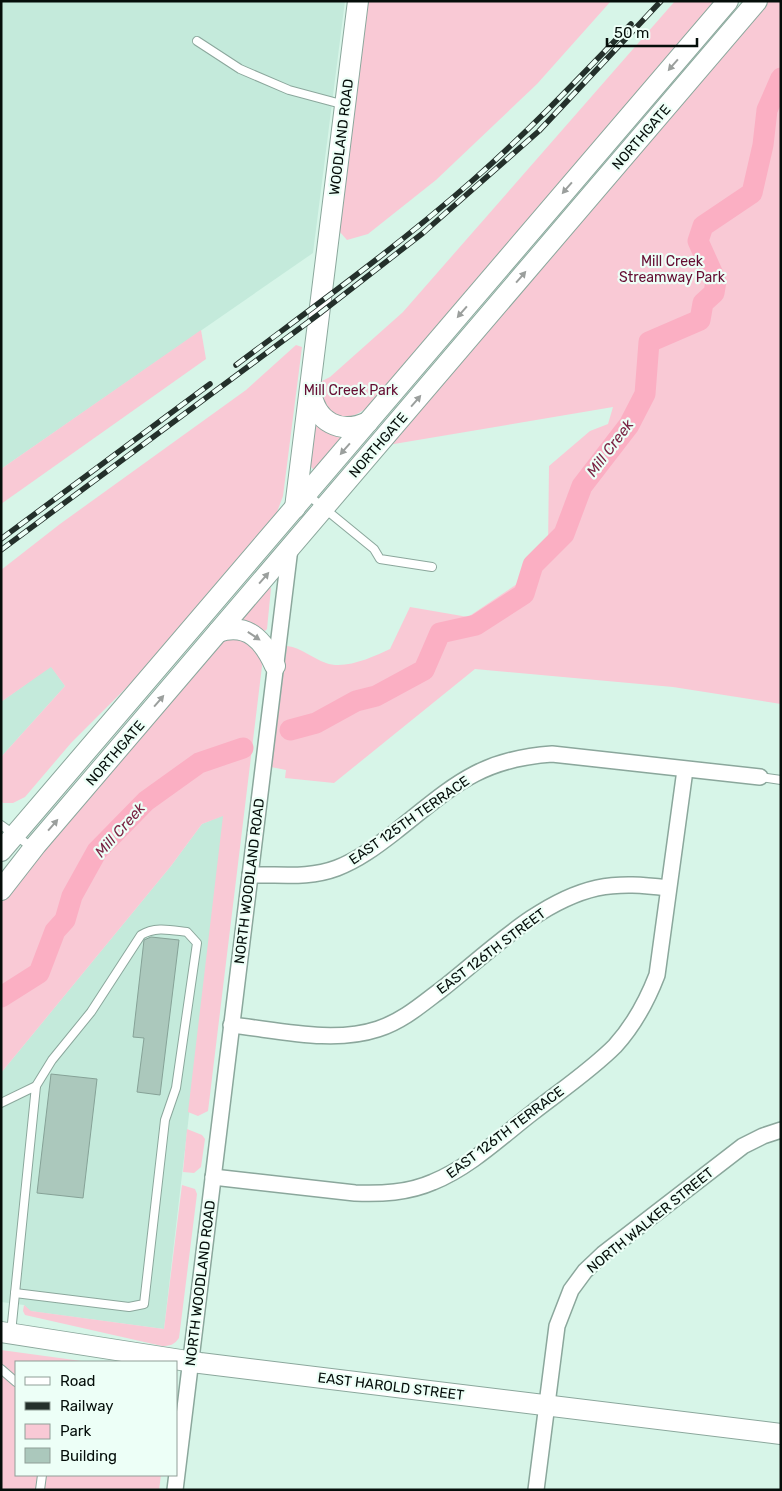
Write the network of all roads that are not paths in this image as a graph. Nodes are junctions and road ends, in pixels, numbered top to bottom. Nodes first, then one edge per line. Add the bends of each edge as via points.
1 (358, 1) edge
2 (728, 1) edge
3 (757, 1) edge
4 (197, 41) dead end
5 (345, 105) junction
6 (324, 272) joint
7 (311, 387) junction
8 (368, 422) junction
9 (300, 501) junction
10 (324, 508) junction
11 (290, 548) junction
12 (432, 567) dead end
13 (218, 632) junction
14 (275, 666) junction
15 (685, 770) junction
16 (760, 777) joint
17 (781, 780) edge
18 (8, 829) edge
19 (33, 848) junction
20 (1, 851) edge
21 (250, 875) junction
22 (668, 888) junction
23 (1, 890) edge
24 (232, 1025) junction
25 (36, 1086) junction
26 (1, 1103) edge
27 (781, 1130) edge
28 (213, 1178) junction
29 (15, 1293) junction
30 (6, 1333) edge
31 (190, 1361) junction
32 (1, 1369) edge
33 (15, 1381) edge
34 (547, 1405) junction
35 (781, 1434) edge
36 (178, 1464) edge
37 (42, 1476) edge
38 (177, 1476) edge
39 (40, 1490) edge
40 (175, 1490) edge
41 (536, 1490) edge

1 - 5 main road, WOODLAND ROAD
2 -> 8 main road, NORTHGATE
10 -> 3 main road, NORTHGATE
4 - 5 lane via 248,73 289,90
5 - 6 main road, WOODLAND ROAD
6 - 7 main road, NORTH WOODLAND ROAD
7 - 8 main road via 316,409 328,422 357,427
7 - 9 main road, NORTH WOODLAND ROAD
8 -> 9 main road, NORTHGATE
9 - 10 lane
9 - 11 main road, NORTH WOODLAND ROAD
9 - 18 main road, NORTHGATE
10 - 11 main road, NORTHGATE
10 - 12 lane via 374,549 380,559
13 -> 11 main road, NORTHGATE
11 - 14 street, NORTH WOODLAND ROAD
13 -> 14 main road via 236,628 254,635 266,647
19 -> 13 main road, NORTHGATE
14 - 21 street, NORTH WOODLAND ROAD
15 - 16 street, EAST 125TH TERRACE
15 - 21 street, EAST 125TH TERRACE via 552,754 524,756 500,762 461,781 356,860 336,869 295,877
15 - 22 street
16 - 17 lane
18 - 19 lane
18 - 20 main road, NORTHGATE
19 - 23 main road, NORTHGATE
21 - 24 street, NORTH WOODLAND ROAD
22 - 24 street, EAST 126TH STREET via 640,885 597,888 574,895 548,908 412,1012 379,1029 354,1035 323,1035
22 - 28 street, EAST 126TH TERRACE via 657,975 635,1021 591,1066 447,1176 416,1188 373,1194
24 - 28 street, NORTH WOODLAND ROAD
25 - 26 lane
25 - 29 lane
25 - 29 lane via 141,935 148,930 161,929 187,932 197,943 176,1088 165,1120 144,1304 129,1307
27 - 34 street, NORTH WALKER STREET via 743,1146 585,1271 562,1310
28 - 31 street, NORTH WOODLAND ROAD
29 - 30 lane
30 - 31 main road, EAST HAROLD STREET
31 - 34 main road, EAST HAROLD STREET
31 - 36 street, NORTH WOODLAND ROAD
32 - 33 lane
34 - 35 main road, EAST HAROLD STREET
34 - 41 street, NORTH WALKER STREET
37 - 39 lane
38 - 40 street, NORTH WOODLAND ROAD

